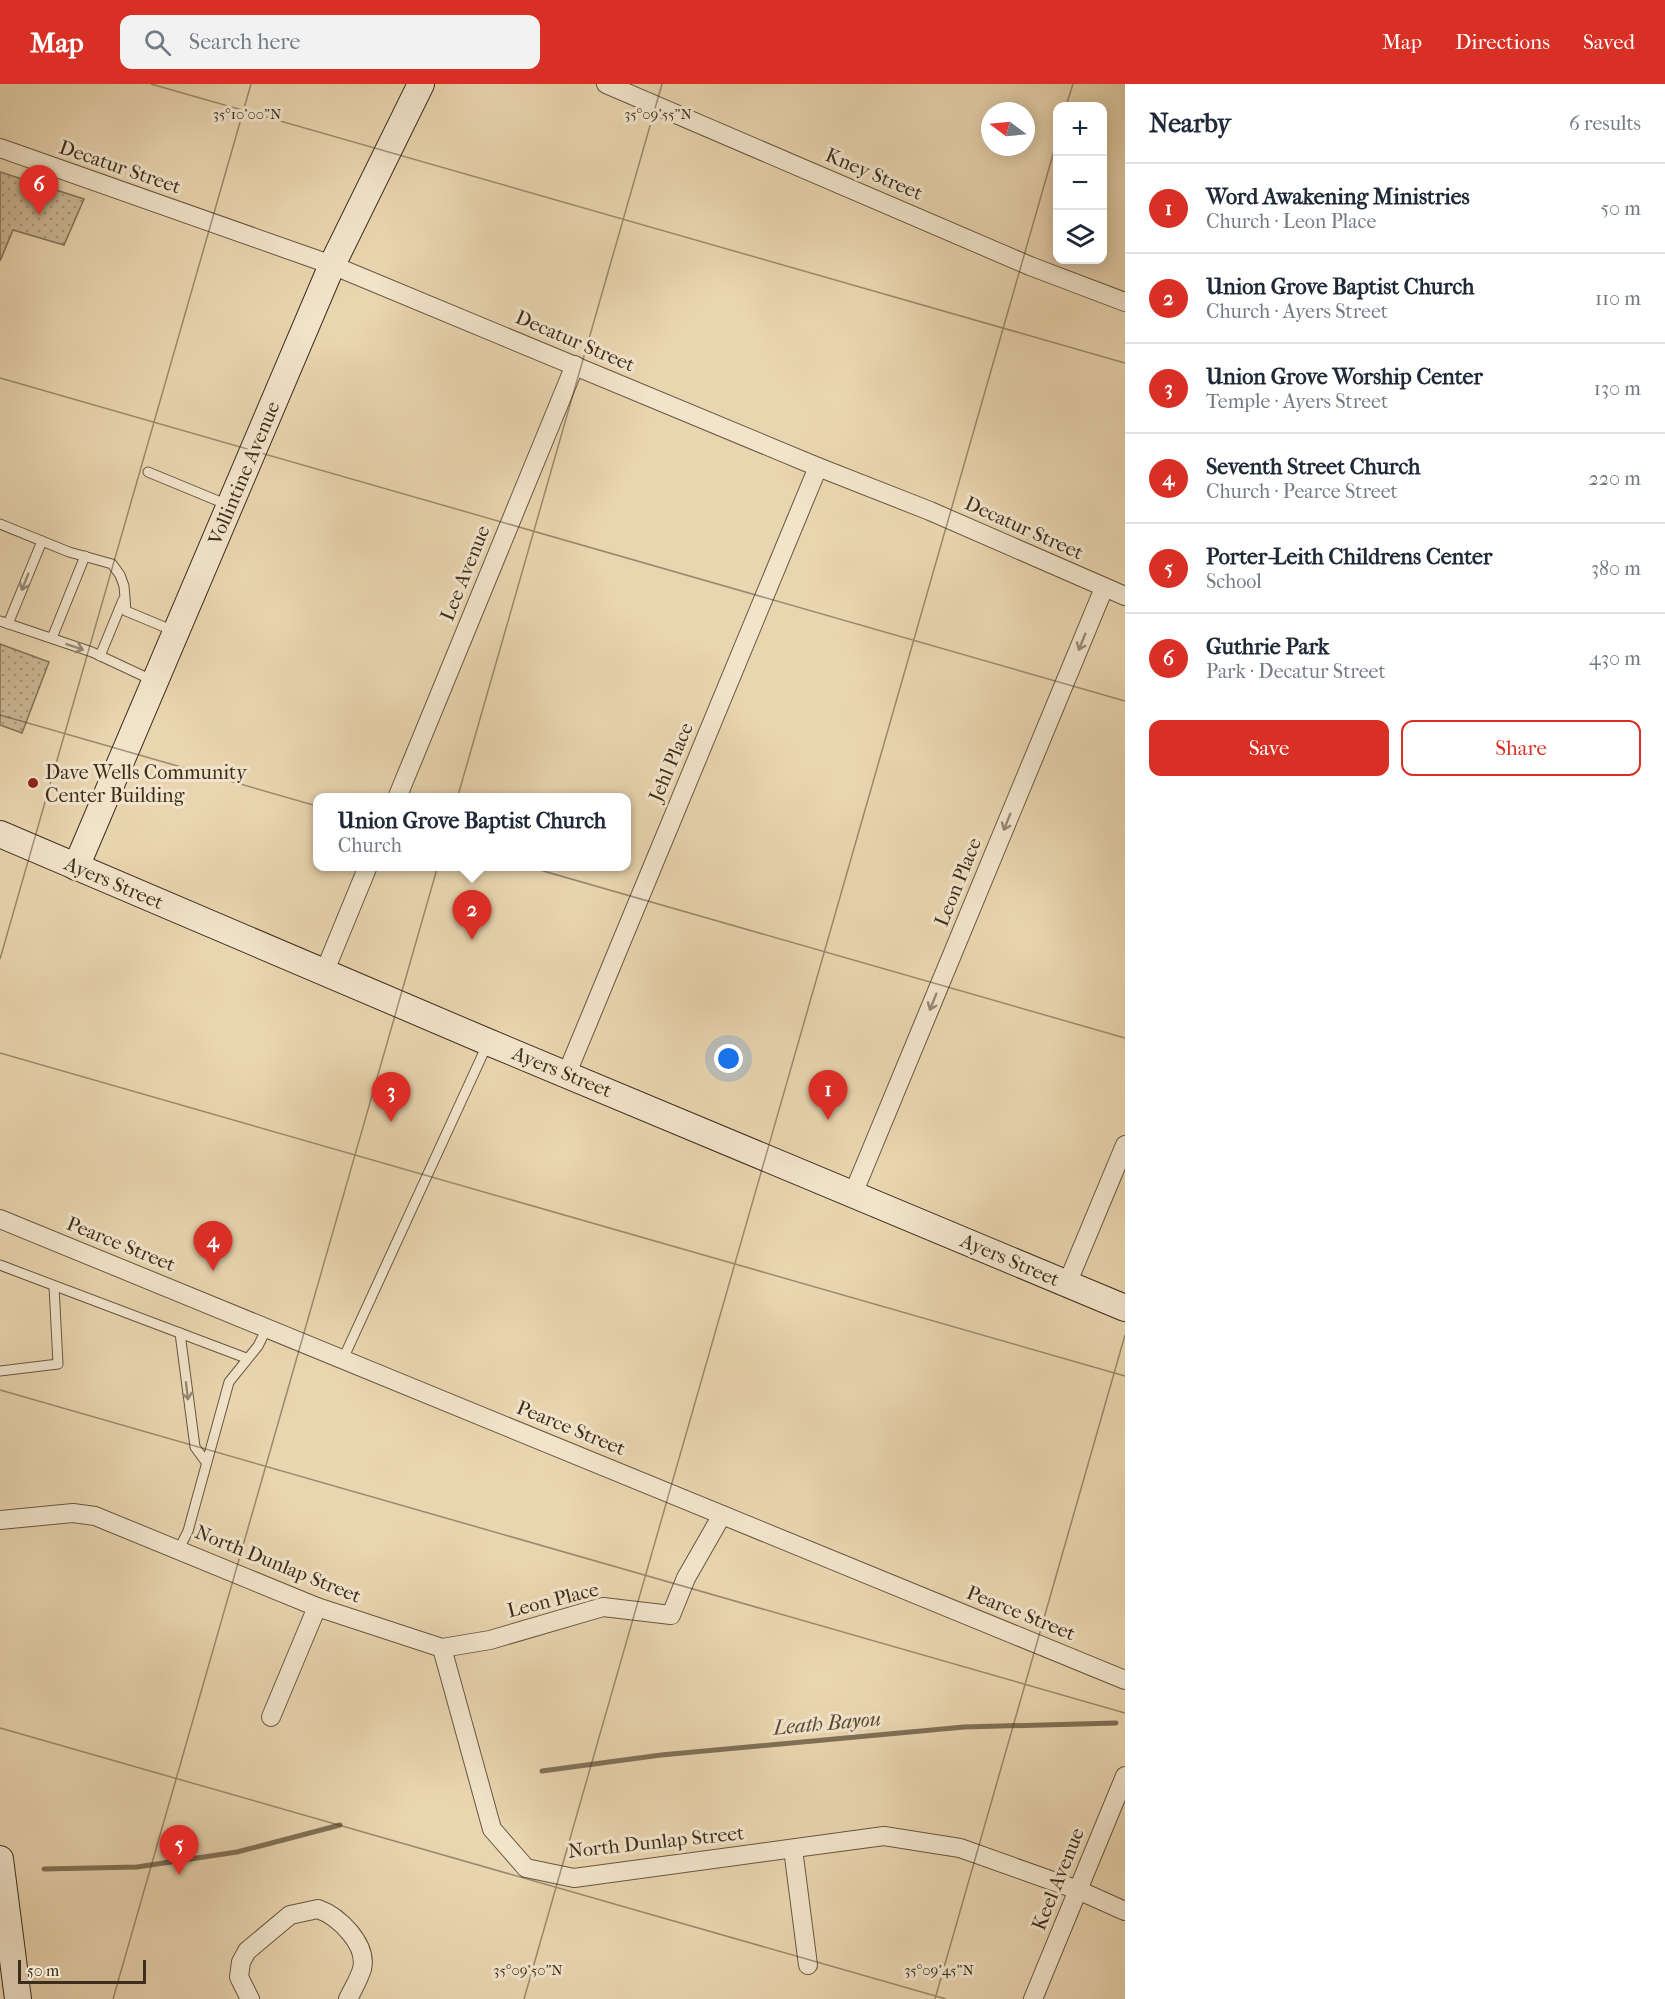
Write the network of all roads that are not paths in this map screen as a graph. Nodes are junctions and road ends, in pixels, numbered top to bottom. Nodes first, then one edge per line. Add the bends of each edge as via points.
1 (421, 84) edge
2 (606, 84) edge
3 (0, 148) edge
4 (332, 265) junction
5 (1125, 302) edge
6 (575, 365) junction
7 (818, 467) junction
8 (148, 472) dead end
9 (230, 506) junction
10 (0, 524) edge
11 (42, 541) junction
12 (85, 556) junction
13 (1104, 588) junction
14 (1125, 596) edge
15 (124, 597) junction
16 (4, 622) edge
17 (177, 632) junction
18 (52, 638) junction
19 (100, 656) junction
20 (156, 681) junction
21 (399, 793) edge
22 (0, 834) edge
23 (76, 867) junction
24 (366, 871) edge
25 (324, 972) junction
26 (488, 1042) junction
27 (567, 1073) junction
28 (1125, 1145) edge
29 (853, 1194) junction
30 (0, 1219) edge
31 (0, 1265) edge
32 (1067, 1284) junction
33 (54, 1286) junction
34 (1125, 1308) edge
35 (267, 1328) junction
36 (180, 1333) junction
37 (246, 1358) junction
38 (343, 1359) junction
39 (0, 1371) edge
40 (206, 1462) junction
41 (722, 1515) junction
42 (0, 1520) edge
43 (180, 1549) junction
44 (317, 1607) junction
45 (442, 1648) junction
46 (1125, 1680) edge
47 (271, 1717) dead end
48 (1125, 1776) edge
49 (793, 1849) junction
50 (0, 1859) edge
51 (1078, 1890) junction
52 (1125, 1911) edge
53 (808, 1965) dead end
54 (18, 1999) edge
55 (250, 1999) edge
56 (348, 1999) edge
57 (1033, 1999) edge

1 - 4 street, Vollintine Avenue
2 - 5 street, Kney Street via 1030,266
3 - 4 street, Decatur Street
4 - 6 street, Decatur Street
4 - 9 street, Vollintine Avenue
6 - 7 street, Decatur Street
6 - 21 street, Lee Avenue
7 - 13 street, Decatur Street via 930,511
7 - 27 street, Jehl Place
8 - 9 lane
9 - 17 street, Vollintine Avenue
10 - 11 lane
11 - 12 lane
11 -> 16 lane
12 - 15 lane via 116,568
12 - 18 lane
13 - 14 street, Decatur Street
13 -> 29 street, Leon Place
15 - 17 lane via 126,612
15 - 19 lane
16 - 18 lane
17 - 20 street, Vollintine Avenue
18 -> 19 lane
19 - 20 lane
20 - 23 street, Vollintine Avenue
22 - 23 street, Ayers Street
23 - 25 street, Ayers Street
24 - 25 street
25 - 26 street, Ayers Street
26 - 27 street, Ayers Street
26 - 38 lane
27 - 29 street, Ayers Street
28 - 32 street
29 - 32 street, Ayers Street
30 - 35 street, Pearce Street
31 - 33 lane
32 - 34 street, Ayers Street
33 - 36 lane
33 - 39 lane via 58,1364
35 - 37 lane
35 - 38 street, Pearce Street
36 - 37 lane
36 -> 40 lane via 195,1447
37 - 40 lane via 229,1382
38 - 41 street, Pearce Street
40 - 43 lane
41 - 45 street, Leon Place via 686,1578 671,1615 603,1607 490,1640
41 - 46 street, Pearce Street
42 - 43 street, North Dunlap Street via 74,1513 95,1515
43 - 44 street, North Dunlap Street
44 - 45 street, North Dunlap Street
44 - 47 street
45 - 49 street, North Dunlap Street via 492,1829 526,1868 574,1878
48 - 51 street, Keel Avenue
49 - 51 street, North Dunlap Street via 884,1836 960,1848
49 - 53 street
50 - 54 street
51 - 52 street, North Dunlap Street
51 - 57 street, Keel Avenue
55 - 56 street via 238,1977 247,1951 290,1915 318,1909 349,1931 360,1951 362,1968

